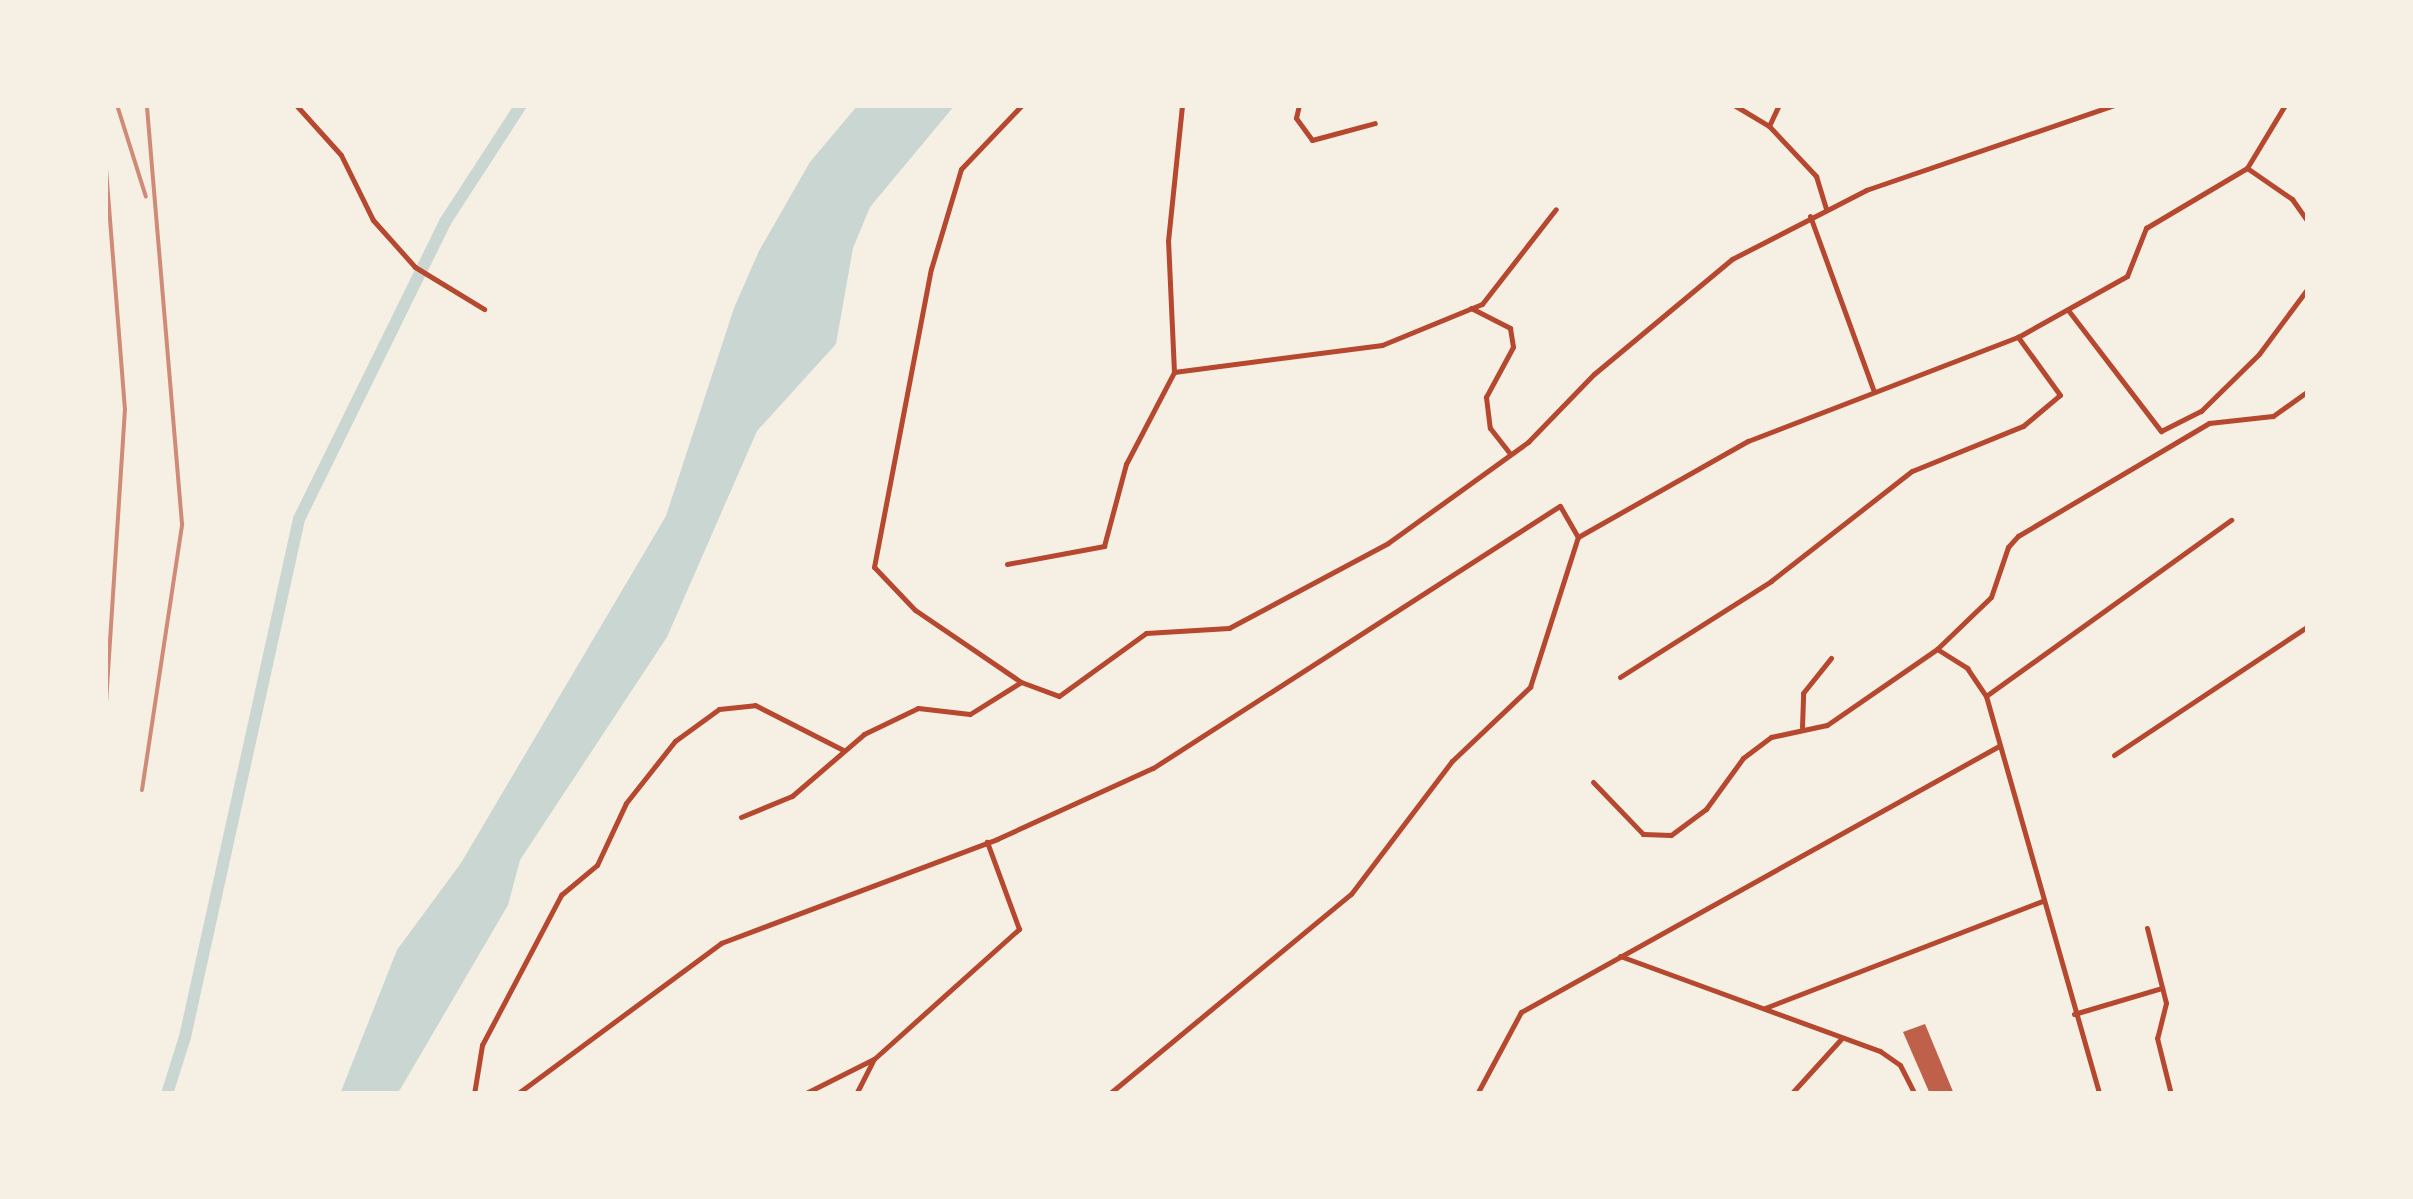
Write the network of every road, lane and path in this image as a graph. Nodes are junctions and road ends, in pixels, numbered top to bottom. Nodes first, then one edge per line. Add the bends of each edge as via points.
1 (296, 105) edge
2 (1022, 105) edge
3 (1182, 105) edge
4 (1299, 105) edge
5 (1734, 105) edge
6 (1779, 105) edge
7 (2114, 105) edge
8 (2285, 105) edge
9 (1375, 123) dead end
10 (1770, 126) junction
11 (2246, 168) junction
12 (1556, 209) dead end
13 (1826, 209) junction
14 (1810, 215) junction
15 (2308, 222) edge
16 (2308, 288) edge
17 (1470, 308) junction
18 (484, 309) dead end
19 (2068, 310) junction
20 (2018, 337) junction
21 (1174, 372) junction
22 (2308, 391) edge
23 (1874, 392) junction
24 (1510, 454) junction
25 (2231, 520) dead end
26 (1578, 537) junction
27 (1007, 564) dead end
28 (2308, 626) edge
29 (1937, 649) junction
30 (1831, 658) dead end
31 (1620, 678) dead end
32 (1021, 682) junction
33 (1986, 696) junction
34 (1802, 728) junction
35 (1999, 746) junction
36 (843, 750) junction
37 (2114, 755) dead end
38 (1593, 782) dead end
39 (741, 817) dead end
40 (988, 842) junction
41 (2042, 901) junction
42 (2147, 928) dead end
43 (1620, 956) junction
44 (2162, 988) junction
45 (1762, 1010) junction
46 (2074, 1014) junction
47 (1841, 1039) junction
48 (874, 1059) junction
49 (474, 1094) edge
50 (517, 1094) edge
51 (804, 1094) edge
52 (856, 1094) edge
53 (1109, 1094) edge
54 (1477, 1094) edge
55 (1792, 1094) edge
56 (1915, 1094) edge
57 (2100, 1094) edge
58 (2171, 1094) edge

1 - 18 street via 341,155 373,220 415,267
2 - 32 street via 961,170 931,269 874,567 915,610
3 - 21 street via 1168,241
4 - 9 street via 1296,118 1312,140
5 - 10 street
6 - 10 street
7 - 13 street
8 - 11 street
10 - 13 street via 1816,176
11 - 15 street via 2292,199
11 - 19 street via 2146,228 2126,276
12 - 17 street via 1482,304
13 - 14 street
14 - 23 street
14 - 24 street via 1732,258
16 - 19 street via 2260,354 2201,411 2160,430
17 - 21 street via 1382,345 1276,364
17 - 24 street via 1510,328 1512,347 1486,396 1490,428
19 - 20 street
20 - 23 street
20 - 31 street via 2060,394 2035,416 1912,471 1771,581
21 - 27 street via 1126,464 1104,546
22 - 29 street via 2273,416 2209,423 2018,536 2008,546 1991,597
23 - 26 street via 1748,441
24 - 32 street via 1388,542 1229,628 1146,633 1059,696
25 - 33 street
26 - 40 street via 1560,506 1153,768
26 - 53 street via 1530,687 1452,761 1351,894
28 - 37 street
29 - 33 street via 1967,668
29 - 34 street via 1826,725
30 - 34 street via 1803,693
32 - 36 street via 970,714 918,708
33 - 35 street
34 - 38 street via 1771,736 1744,758 1706,809 1663,838 1643,834
35 - 41 street
35 - 43 street
36 - 39 street via 792,796
36 - 49 street via 755,705 719,708 688,729 626,803 597,865 562,896 482,1045
40 - 48 street via 1019,929
40 - 50 street via 721,943
41 - 45 street
41 - 46 street
42 - 44 street
43 - 45 street
43 - 54 street via 1522,1012
44 - 46 street
44 - 58 street via 2166,1002 2157,1038
45 - 47 street
46 - 57 street
47 - 55 street
47 - 56 street via 1891,1056
48 - 51 street
48 - 52 street

